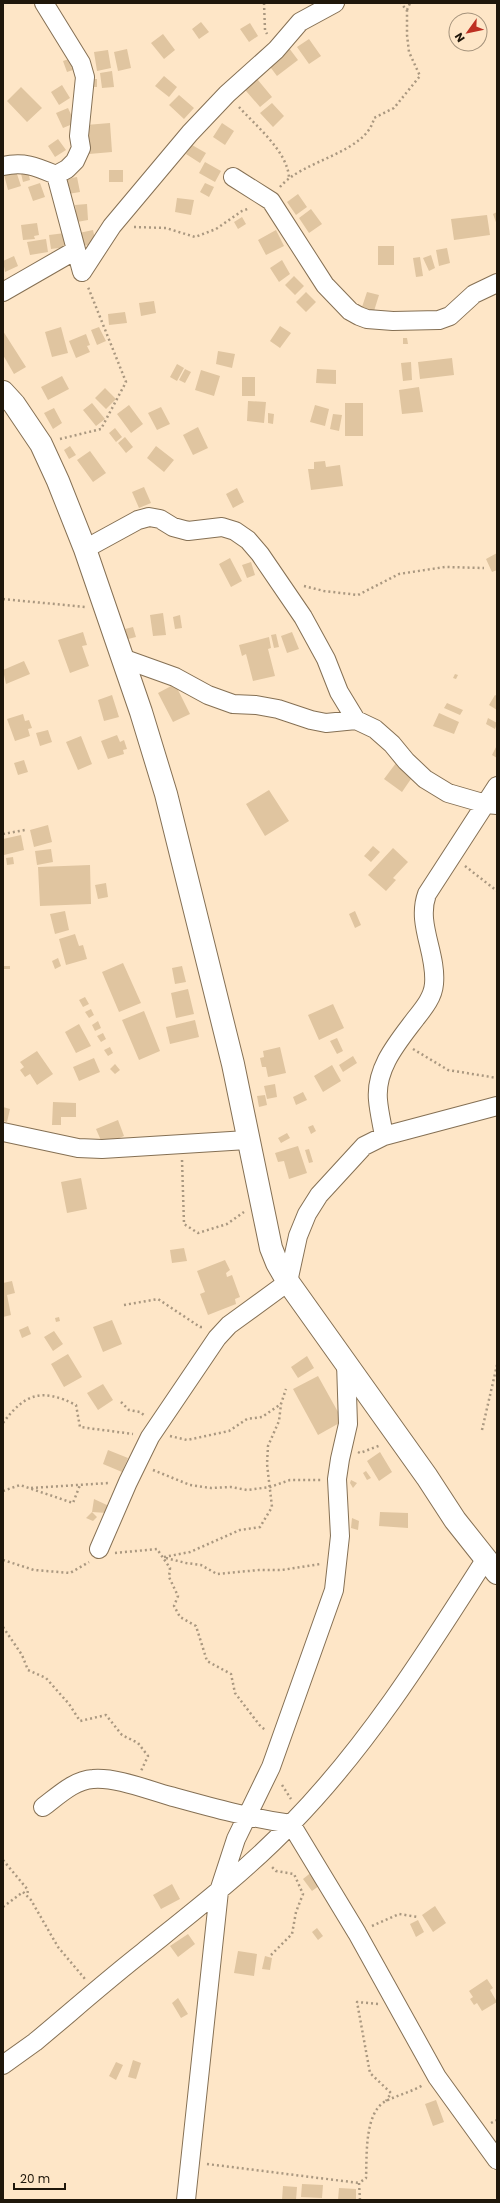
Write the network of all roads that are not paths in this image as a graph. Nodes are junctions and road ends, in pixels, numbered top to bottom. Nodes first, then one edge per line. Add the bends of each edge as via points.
1 (44, 3) edge
2 (335, 3) edge
3 (3, 166) edge
4 (56, 175) junction
5 (233, 177) dead end
6 (76, 250) junction
7 (497, 283) edge
8 (3, 292) edge
9 (3, 392) edge
10 (85, 549) junction
11 (122, 658) junction
12 (356, 720) junction
13 (497, 786) edge
14 (492, 804) edge
15 (497, 1106) edge
16 (3, 1132) edge
17 (384, 1136) junction
18 (248, 1140) junction
19 (288, 1282) junction
20 (346, 1363) junction
21 (99, 1549) road end
22 (491, 1566) edge
23 (43, 1807) dead end
24 (247, 1817) junction
25 (296, 1819) junction
26 (219, 1891) junction
27 (3, 2065) edge
28 (497, 2160) edge
29 (186, 2200) edge

1 - 4 street via 81,63 85,77 79,136 81,148 75,161
2 - 6 street via 300,22 276,50 227,94 190,133 112,226 82,272
3 - 4 street via 31,164
4 - 6 street
5 - 7 street via 271,201 325,285 350,311 359,316 393,321 440,320 450,316 474,294
6 - 8 street
9 - 10 street via 41,444
10 - 11 street
10 - 12 street via 138,520 149,517 188,531 222,527 235,531 248,540 260,554 307,624 326,659 339,692
11 - 12 street via 175,677 208,696 233,704 256,704 326,722
11 - 18 street via 166,794 233,1064
12 - 14 street via 375,729 425,779 448,793
13 - 14 street
14 - 17 street via 452,856 427,894 423,905 434,984 430,999 399,1040 387,1059 379,1079 378,1099
15 - 17 street
16 - 18 street via 78,1148 102,1149
17 - 19 street via 364,1146 307,1214 298,1236
18 - 19 street via 271,1248
19 - 20 street
19 - 21 street via 229,1325 217,1338 150,1437
20 - 22 street via 455,1520
20 - 24 street via 349,1411 338,1479 339,1564 334,1590 271,1767
22 - 25 street via 438,1634 348,1760
23 - 24 street via 78,1783 92,1779 135,1786
24 - 25 street
24 - 26 street via 228,1859
25 - 26 street
25 - 28 street via 437,2077
26 - 27 street via 35,2042
26 - 29 street

